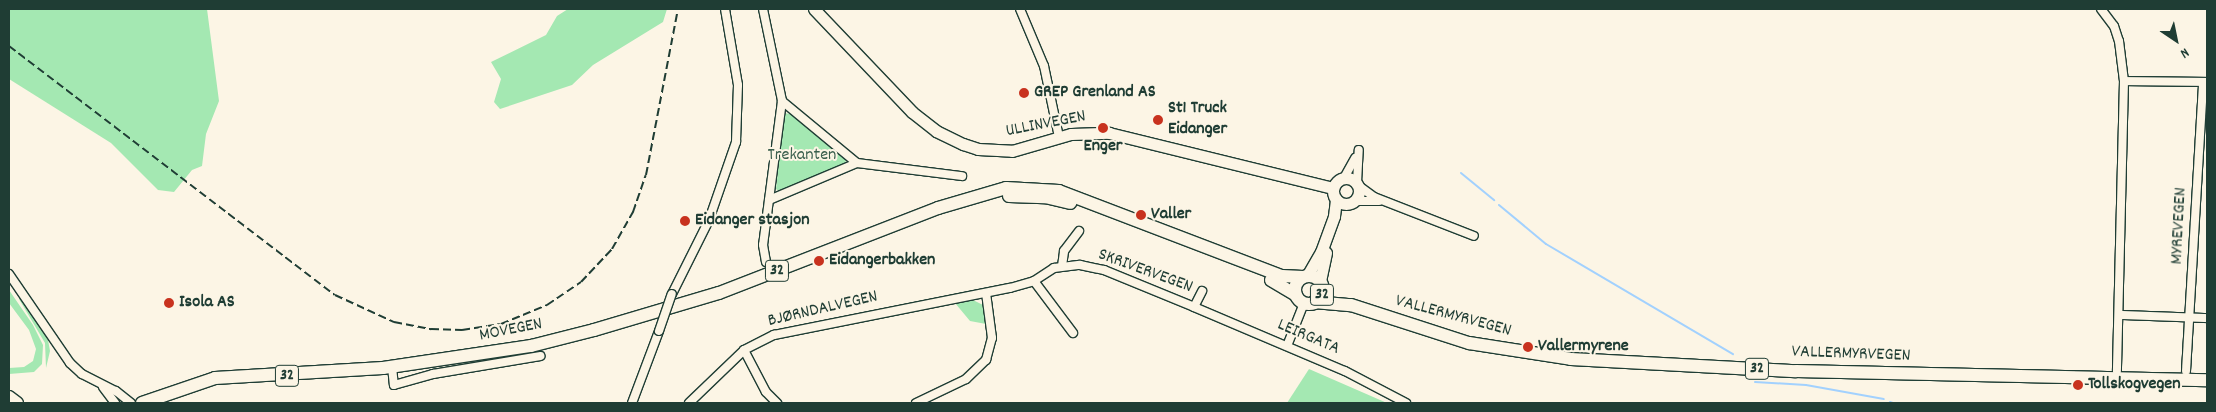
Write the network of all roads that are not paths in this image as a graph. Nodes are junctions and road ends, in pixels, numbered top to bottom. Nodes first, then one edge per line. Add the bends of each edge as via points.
1 (725, 9) edge
2 (763, 9) edge
3 (814, 9) edge
4 (1020, 9) edge
5 (2101, 9) edge
6 (2124, 81) junction
7 (2205, 82) edge
8 (782, 101) junction
9 (1058, 137) junction
10 (857, 163) junction
11 (962, 176) dead end
12 (1344, 178) junction
13 (1358, 185) junction
14 (1048, 193) junction
15 (1334, 194) junction
16 (769, 200) junction
17 (1352, 202) junction
18 (1386, 202) junction
19 (1079, 231) dead end
20 (1474, 236) dead end
21 (766, 262) dead end
22 (1062, 266) junction
23 (9, 274) edge
24 (1305, 276) junction
25 (1034, 281) junction
26 (1321, 282) junction
27 (1202, 291) dead end
28 (986, 293) junction
29 (1305, 300) junction
30 (1351, 305) junction
31 (1194, 307) junction
32 (2120, 315) junction
33 (2190, 318) junction
34 (2207, 318) edge
35 (1073, 333) dead end
36 (1287, 346) junction
37 (744, 350) junction
38 (540, 356) dead end
39 (392, 367) junction
40 (2117, 371) dead end
41 (2186, 372) dead end
42 (2207, 380) edge
43 (101, 385) junction
44 (192, 385) junction
45 (9, 398) edge
46 (16, 403) edge
47 (115, 403) edge
48 (131, 403) edge
49 (142, 403) edge
50 (166, 403) edge
51 (632, 403) edge
52 (689, 403) edge
53 (777, 403) edge
54 (916, 403) edge
55 (1406, 403) edge

1 - 51 street, bridge via 738,85 736,142 709,220 672,294
2 - 8 street
3 - 9 main road, ULLINVEGEN via 912,112 944,136 970,147 1000,151 1024,150
4 - 9 street via 1044,66
5 - 6 street via 2114,26 2119,41
6 - 7 street
6 - 32 street
7 - 33 street, MYREVEGEN
8 - 10 street
8 - 16 street
9 - 15 main road, ULLINVEGEN via 1092,132 1126,136
10 - 11 street
10 - 16 street
12 - 13 main road
12 - 13 street via 1358,152
12 - 15 main road
13 - 17 main road
13 - 18 street
14 - 24 main road, VALLERMYRVEGEN / 32 via 1282,276
14 - 29 main road, VALLERMYRVEGEN / 32 via 1276,282
14 - 39 main road, MOVEGEN / 32 via 1007,196 918,216 754,280 634,320 531,346
15 - 17 main road, ULLINVEGEN
15 - 24 main road via 1334,216
16 - 21 street via 763,245
17 - 18 street, ULLINVEGEN
17 - 26 main road via 1329,246
18 - 20 street
19 - 22 street via 1064,251
22 - 25 street, SKRIVERVEGEN
22 - 31 street, SKRIVERVEGEN via 1080,265 1104,270
23 - 43 street via 70,363
24 - 26 main road, VALLERMYRVEGEN / 32
24 - 29 main road, 32 via 1296,285
25 - 28 street, SKRIVERVEGEN
25 - 35 street
26 - 29 main road, 32 via 1322,295
26 - 30 main road, VALLERMYRVEGEN / 32
27 - 31 street, SKRIVERVEGEN
28 - 37 street, BJØRNDALVEGEN via 804,327 774,335
28 - 54 street via 992,338 986,360 966,379
29 - 30 main road, VALLERMYRVEGEN / 32
29 - 36 street
30 - 42 main road, VALLERMYRVEGEN / 32 via 1469,342 1570,359 1821,372
31 - 36 street, LEIRGATA
32 - 33 street
32 - 40 street
33 - 34 street
33 - 41 street, MYREVEGEN
36 - 55 street, LEIRGATA via 1379,386
37 - 52 street, BJØRNDALVEGEN
37 - 53 street via 763,387
38 - 39 street, MOVEGEN via 433,374 394,385
39 - 44 main road, MOVEGEN / 32 via 215,378
43 - 47 street
43 - 48 street
44 - 49 main road, MOVEGEN / 32
44 - 50 main road, MOVEGEN / 32
45 - 46 main road

